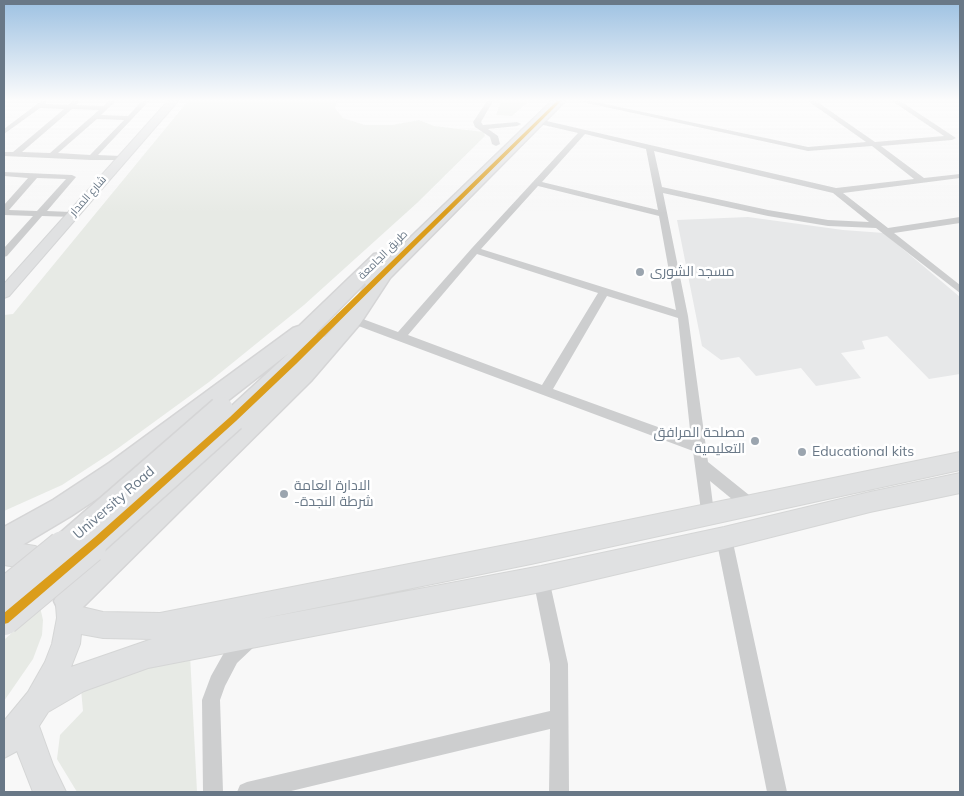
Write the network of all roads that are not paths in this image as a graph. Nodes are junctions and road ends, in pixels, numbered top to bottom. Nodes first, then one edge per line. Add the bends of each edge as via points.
1 (33, 138) edge
2 (72, 138) edge
3 (110, 138) edge
4 (139, 138) edge
5 (495, 138) edge
6 (502, 138) edge
7 (521, 138) edge
8 (577, 138) edge
9 (605, 138) edge
10 (757, 138) edge
11 (865, 138) edge
12 (950, 138) edge
13 (496, 144) junction
14 (875, 145) junction
15 (650, 148) junction
16 (4, 154) edge
17 (14, 154) junction
18 (51, 156) junction
19 (91, 158) junction
20 (121, 158) junction
21 (4, 174) edge
22 (35, 175) junction
23 (960, 176) edge
24 (921, 180) junction
25 (537, 183) junction
26 (658, 189) junction
27 (836, 191) junction
28 (4, 211) edge
29 (40, 214) junction
30 (662, 214) junction
31 (71, 215) junction
32 (960, 220) edge
33 (884, 228) junction
34 (475, 250) junction
35 (4, 254) edge
36 (960, 290) edge
37 (604, 292) junction
38 (4, 293) edge
39 (683, 316) junction
40 (338, 318) junction
41 (401, 336) junction
42 (545, 392) junction
43 (228, 414) junction
44 (699, 448) junction
45 (960, 461) edge
46 (701, 465) junction
47 (960, 483) edge
48 (749, 504) junction
49 (707, 513) junction
50 (724, 538) junction
51 (4, 541) edge
52 (4, 553) edge
53 (542, 579) junction
54 (4, 595) edge
55 (70, 609) junction
56 (4, 619) edge
57 (262, 632) junction
58 (559, 718) junction
59 (22, 723) edge
60 (50, 792) edge
61 (213, 792) edge
62 (247, 792) edge
63 (559, 792) edge
64 (778, 792) edge

1 - 17 street
2 - 18 street
3 - 19 street, شارع المدار
4 - 20 street, شارع المدار
5 - 13 street
6 - 13 highway, طريق الجامعة
7 - 40 highway, طريق الجامعة
8 - 25 street
9 - 15 street
10 - 14 street via 808,149
11 - 14 street
12 - 14 street
13 - 40 highway, طريق الجامعة
14 - 24 street
15 - 26 street
15 - 27 street
16 - 17 street
17 - 18 street
18 - 19 street
19 - 20 street
20 - 31 street, شارع المدار
21 - 22 street
22 - 28 street
22 - 29 street via 72,177
23 - 24 street
24 - 27 street
25 - 30 street
25 - 34 street
26 - 30 street
26 - 33 street via 768,214
27 - 33 street
28 - 29 street
29 - 31 street
29 - 35 street
30 - 39 street
31 - 38 street, شارع المدار
32 - 33 street
33 - 36 street
34 - 37 street
34 - 41 street
37 - 39 street
37 - 42 street
39 - 44 street
40 - 41 street
40 - 43 highway, طريق الجامعة
40 - 51 highway via 118,472
40 - 55 highway via 304,375
41 - 42 street
42 - 44 street
43 - 54 highway, University Road, bridge
43 - 56 highway, University Road, bridge via 98,540
44 - 46 street
45 - 48 main road
46 - 48 street
46 - 49 street
47 - 50 main road
48 - 49 main road
49 - 55 main road via 531,552 160,626 103,625
50 - 53 main road
50 - 64 street
52 - 55 main road via 35,558 58,575
53 - 57 main road
53 - 58 street via 559,664
55 - 59 main road via 66,644 56,672
57 - 59 main road via 148,654 76,679
57 - 61 street via 231,656 211,700
58 - 62 street
58 - 63 street
59 - 60 main road

